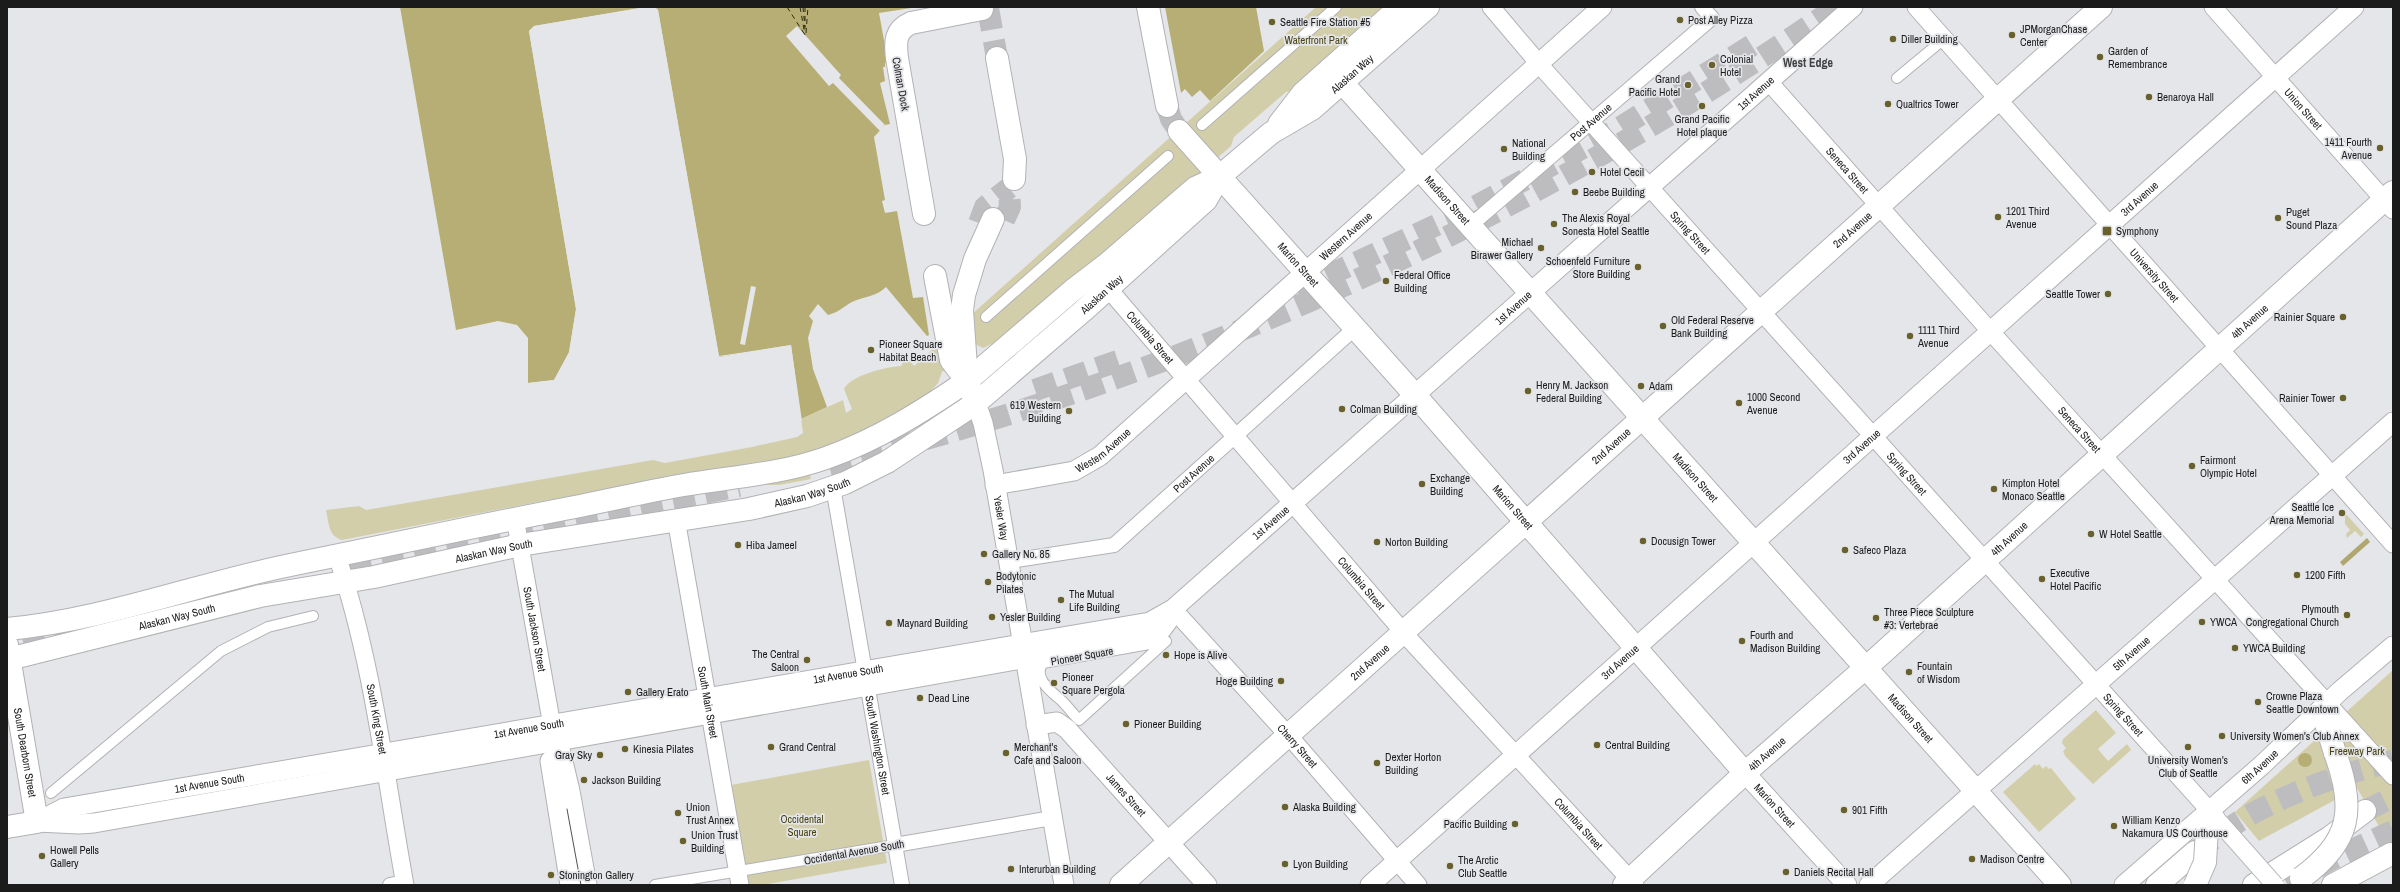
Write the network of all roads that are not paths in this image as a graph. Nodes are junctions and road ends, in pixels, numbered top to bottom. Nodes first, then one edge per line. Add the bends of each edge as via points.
1 (1148, 7) edge
2 (1336, 7) edge
3 (1400, 7) edge
4 (1428, 7) edge
5 (1491, 7) edge
6 (1602, 7) edge
7 (1702, 7) edge
8 (1853, 7) edge
9 (1916, 7) edge
10 (2101, 7) edge
11 (2213, 7) edge
12 (2354, 7) edge
13 (972, 8) edge
14 (1944, 39) junction
15 (895, 49) junction
16 (996, 58) tunnel mouth
17 (1538, 63) junction
18 (1337, 75) junction
19 (2276, 77) junction
20 (1897, 78) dead end
21 (1769, 82) junction
22 (1998, 100) junction
23 (1167, 106) tunnel mouth
24 (1591, 122) junction
25 (1202, 125) dead end
26 (1179, 131) tunnel mouth
27 (1168, 156) dead end
28 (1421, 169) junction
29 (1219, 177) junction
30 (1014, 179) dead end
31 (1650, 187) junction
32 (2390, 200) edge
33 (1879, 206) junction
34 (924, 214) dead end
35 (992, 221) tunnel mouth
36 (1471, 225) junction
37 (2110, 226) junction
38 (1304, 273) junction
39 (935, 276) dead end
40 (1102, 281) junction
41 (1531, 293) junction
42 (1761, 312) junction
43 (986, 317) dead end
44 (1354, 328) junction
45 (1991, 332) junction
46 (2219, 348) junction
47 (1186, 380) junction
48 (967, 381) junction
49 (1415, 395) junction
50 (976, 403) junction
51 (1642, 418) junction
52 (2393, 422) edge
53 (1234, 436) junction
54 (1872, 436) junction
55 (2102, 454) junction
56 (2332, 476) junction
57 (995, 485) junction
58 (833, 487) junction
59 (1292, 504) junction
60 (515, 518) junction
61 (676, 519) junction
62 (1526, 523) junction
63 (1755, 542) junction
64 (2393, 544) edge
65 (520, 545) junction
66 (337, 556) junction
67 (1984, 560) junction
68 (1009, 565) junction
69 (2215, 579) junction
70 (346, 582) junction
71 (1173, 609) junction
72 (313, 616) dead end
73 (7, 629) edge
74 (1403, 632) junction
75 (1166, 641) joint
76 (2393, 646) edge
77 (1635, 648) junction
78 (1024, 652) junction
79 (8, 655) edge
80 (1865, 668) junction
81 (866, 679) junction
82 (2096, 685) junction
83 (2328, 703) junction
84 (709, 706) junction
85 (1036, 725) junction
86 (554, 733) junction
87 (1288, 736) junction
88 (1516, 755) junction
89 (384, 762) junction
90 (1745, 773) junction
91 (2393, 776) edge
92 (1975, 791) junction
93 (51, 792) dead end
94 (2365, 811) tunnel mouth
95 (1052, 818) junction
96 (2212, 821) junction
97 (37, 822) junction
98 (7, 827) edge
99 (1169, 842) junction
100 (895, 845) junction
101 (2195, 852) tunnel mouth
102 (2391, 854) dead end
103 (1397, 861) junction
104 (2355, 877) edge
105 (739, 878) edge
106 (1630, 883) edge
107 (400, 884) edge
108 (570, 885) edge
109 (587, 885) edge
110 (655, 885) edge
111 (902, 885) edge
112 (1064, 885) edge
113 (1121, 885) edge
114 (1207, 885) edge
115 (1370, 885) edge
116 (1418, 885) edge
117 (1847, 885) edge
118 (1869, 885) edge
119 (2060, 885) edge
120 (2124, 885) edge
121 (2157, 885) edge
122 (2195, 885) edge
123 (2254, 885) edge
124 (2275, 885) edge
125 (2291, 885) edge
126 (2333, 885) edge

1 - 23 main road
2 - 25 street
3 - 18 main road, Alaskan Way
4 - 18 main road, Alaskan Way
5 - 17 street, Spring Street
6 - 17 main road, Western Avenue
7 - 24 street, Post Avenue via 1712,18
8 - 21 main road, 1st Avenue
9 - 14 street, University Street
10 - 22 main road, 2nd Avenue
11 - 19 street, Union Street
12 - 19 main road, 3rd Avenue
13 - 15 main road, Colman Dock via 911,23 897,34
13 - 15 main road via 905,19 895,34
14 - 20 street
14 - 22 street, University Street
15 - 34 main road, Colman Dock
16 - 30 main road via 1015,159
17 - 24 street, Spring Street
17 - 28 main road, Western Avenue
18 - 28 main road, Madison Street
18 - 29 main road, Alaskan Way via 1308,112 1271,133
19 - 32 street, Union Street
19 - 37 main road, 3rd Avenue
21 - 31 main road, 1st Avenue
21 - 33 street, Seneca Street
22 - 33 main road, 2nd Avenue
22 - 37 street, University Street
24 - 31 street, Spring Street
24 - 36 street, Post Avenue
26 - 29 main road, Marion Street
27 - 43 street
28 - 36 main road, Madison Street
28 - 38 main road, Western Avenue
29 - 38 main road, Marion Street
29 - 40 main road, Alaskan Way via 1206,200
31 - 41 main road, 1st Avenue
31 - 42 street, Spring Street
32 - 46 main road, 4th Avenue
33 - 42 main road, 2nd Avenue
33 - 45 street, Seneca Street
35 - 48 main road via 975,259 964,295 962,315
36 - 41 main road, Madison Street
37 - 45 main road, 3rd Avenue
37 - 46 street, University Street
38 - 44 main road, Marion Street
38 - 47 main road, Western Avenue
39 - 48 main road via 951,360
40 - 47 street, Columbia Street
40 - 48 main road, Alaskan Way via 1073,290
40 - 50 main road, Alaskan Way
41 - 49 main road, 1st Avenue
41 - 51 main road, Madison Street
42 - 51 main road, 2nd Avenue
42 - 54 street, Spring Street
44 - 49 main road, Marion Street
44 - 53 street, Post Avenue
45 - 54 main road, 3rd Avenue
45 - 55 street, Seneca Street
46 - 55 main road, 4th Avenue
46 - 56 street, University Street
47 - 53 street, Columbia Street
47 - 57 main road, Western Avenue via 1100,456 1085,465 1061,474
48 - 50 main road
48 - 60 main road, Alaskan Way South via 885,431 828,457 791,468
49 - 59 main road, 1st Avenue
49 - 62 main road, Marion Street
50 - 57 main road, Yesler Way via 983,423
50 - 58 main road, Alaskan Way South via 887,462
51 - 62 main road, 2nd Avenue
51 - 63 main road, Madison Street
52 - 56 main road, 5th Avenue
53 - 59 street, Columbia Street
53 - 68 street, Post Avenue via 1114,545 1016,560
54 - 63 main road, 3rd Avenue
54 - 67 street, Spring Street
55 - 67 main road, 4th Avenue
55 - 69 street, Seneca Street
56 - 64 street, University Street
56 - 69 main road, 5th Avenue
57 - 68 main road, Yesler Way
58 - 61 main road, Alaskan Way South via 764,506
58 - 81 street, South Washington Street
59 - 71 main road, 1st Avenue
59 - 74 street, Columbia Street
60 - 65 street, South Jackson Street
60 - 66 main road, Alaskan Way South
61 - 65 main road, Alaskan Way South
61 - 84 street, South Main Street
62 - 74 main road, 2nd Avenue
62 - 77 main road, Marion Street
63 - 77 main road, 3rd Avenue
63 - 80 main road, Madison Street
65 - 70 main road, Alaskan Way South
65 - 86 street, South Jackson Street
66 - 70 street, South King Street
66 - 73 main road, Alaskan Way South via 254,573 105,612 40,626
67 - 80 main road, 4th Avenue
67 - 82 street, Spring Street
68 - 78 main road, Yesler Way
69 - 82 main road, 5th Avenue
69 - 83 street, Seneca Street
70 - 79 main road, Alaskan Way South via 260,596
70 - 89 street, South King Street via 369,673
71 - 78 main road, 1st Avenue via 1150,622
71 - 87 street, Cherry Street
72 - 93 street via 268,627 221,651
74 - 87 main road, 2nd Avenue
74 - 88 street, Columbia Street
75 - 75 street, Pioneer Square via 1043,663 1041,677 1048,690 1079,720
76 - 83 main road, 6th Avenue
77 - 88 main road, 3rd Avenue
77 - 90 main road, Marion Street
78 - 81 main road, 1st Avenue South
78 - 85 main road, Yesler Way
79 - 97 main road, South Dearborn Street
80 - 90 main road, 4th Avenue
80 - 92 main road, Madison Street
81 - 84 main road, 1st Avenue South
81 - 100 street, South Washington Street
82 - 92 main road, 5th Avenue
82 - 96 street, Spring Street
83 - 91 street, Seneca Street
83 - 96 main road, 6th Avenue via 2274,754
83 - 125 main road, bridge via 2325,720 2327,732 2347,796 2347,812 2343,831 2335,847 2322,863
84 - 86 main road, 1st Avenue South
84 - 105 street, South Main Street
85 - 95 main road, Yesler Way
85 - 99 main road, James Street via 1057,722 1067,729
86 - 89 main road, 1st Avenue South
86 - 108 main road, South Jackson Street via 549,755
86 - 109 main road, South Jackson Street via 570,791
87 - 99 main road, 2nd Avenue
87 - 103 street, Cherry Street
88 - 103 main road, 3rd Avenue
88 - 106 street, Columbia Street
89 - 97 main road, 1st Avenue South via 94,823
89 - 107 street, South King Street
90 - 106 main road, 4th Avenue
90 - 117 main road, Marion Street
92 - 118 main road, 5th Avenue
92 - 119 main road, Madison Street
94 - 123 main road via 2329,838
95 - 100 street, Occidental Avenue South
95 - 112 main road, Yesler Way
96 - 120 main road, 6th Avenue
96 - 122 main road, bridge via 2205,862
96 - 124 street, Spring Street, bridge
97 - 98 main road, 1st Avenue South
99 - 113 main road, 2nd Avenue
99 - 114 main road, James Street
100 - 105 street, Occidental Avenue South
100 - 111 street, South Washington Street
101 - 121 main road
102 - 104 main road
103 - 115 main road, 3rd Avenue
103 - 116 street, Cherry Street
104 - 126 main road
105 - 110 street, Occidental Avenue South

